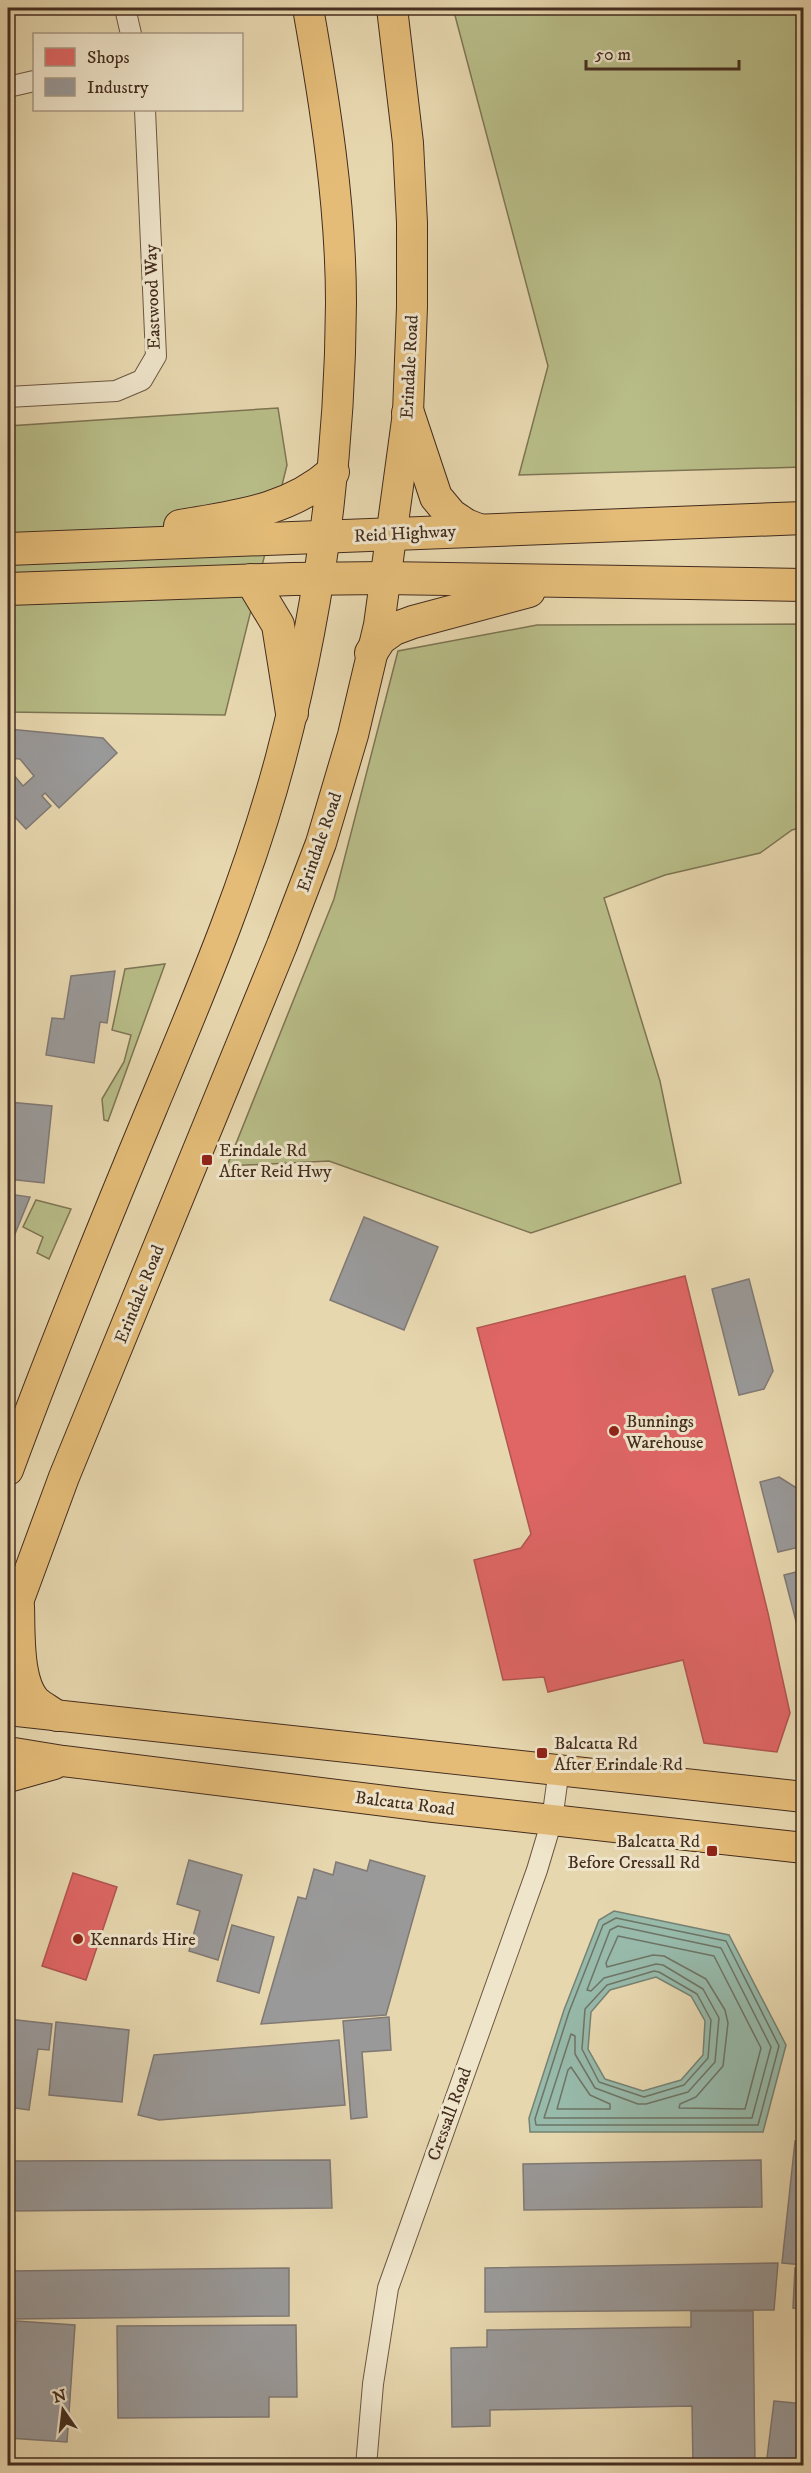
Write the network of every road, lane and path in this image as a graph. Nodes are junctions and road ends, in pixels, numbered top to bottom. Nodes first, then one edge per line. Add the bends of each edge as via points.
1 (125, 8) edge
2 (308, 8) edge
3 (393, 8) edge
4 (131, 33) edge
5 (33, 81) edge
6 (8, 87) edge
7 (145, 111) edge
8 (8, 397) edge
9 (408, 413) junction
10 (333, 472) junction
11 (804, 518) edge
12 (479, 530) junction
13 (391, 535) junction
14 (325, 537) junction
15 (67, 546) junction
16 (8, 549) edge
17 (385, 578) junction
18 (318, 579) junction
19 (251, 580) junction
20 (570, 580) junction
21 (804, 585) edge
22 (8, 589) edge
23 (371, 653) junction
24 (292, 713) junction
25 (8, 1470) edge
26 (19, 1600) junction
27 (8, 1629) edge
28 (8, 1710) edge
29 (57, 1716) junction
30 (8, 1752) edge
31 (63, 1761) junction
32 (559, 1769) junction
33 (8, 1777) edge
34 (804, 1797) edge
35 (552, 1820) junction
36 (804, 1848) edge
37 (366, 2466) edge

1 - 4 street
2 - 10 main road via 338,234 341,302
3 - 9 main road, Erindale Road via 408,143 412,223
5 - 6 street
7 - 8 street, Eastwood Way via 156,356 142,380 116,391
9 - 12 highway via 436,497 451,515
9 - 13 main road, Erindale Road
10 - 14 main road
10 - 15 highway via 315,488 259,512
11 - 12 highway, Reid Highway
12 - 13 highway, Reid Highway
13 - 14 highway, Reid Highway
13 - 17 main road, Erindale Road
14 - 15 highway, Reid Highway
14 - 18 main road
15 - 16 highway, Reid Highway
17 - 18 highway
17 - 20 highway
17 - 23 main road, Erindale Road
18 - 19 highway
18 - 24 main road
19 - 22 highway
19 - 24 highway via 278,625
20 - 21 highway
20 - 23 highway via 413,622 380,639
23 - 26 main road, Erindale Road via 353,735 321,843 64,1477
24 - 25 main road via 236,903
26 - 27 main road, Erindale Road
26 - 29 main road via 21,1658 26,1678 37,1702
28 - 29 main road
29 - 32 main road
30 - 31 main road, Balcatta Road
31 - 33 main road
31 - 35 main road, Balcatta Road
32 - 34 main road
32 - 35 street, Cressall Road
35 - 36 main road, Balcatta Road
35 - 37 street, Cressall Road via 388,2288

